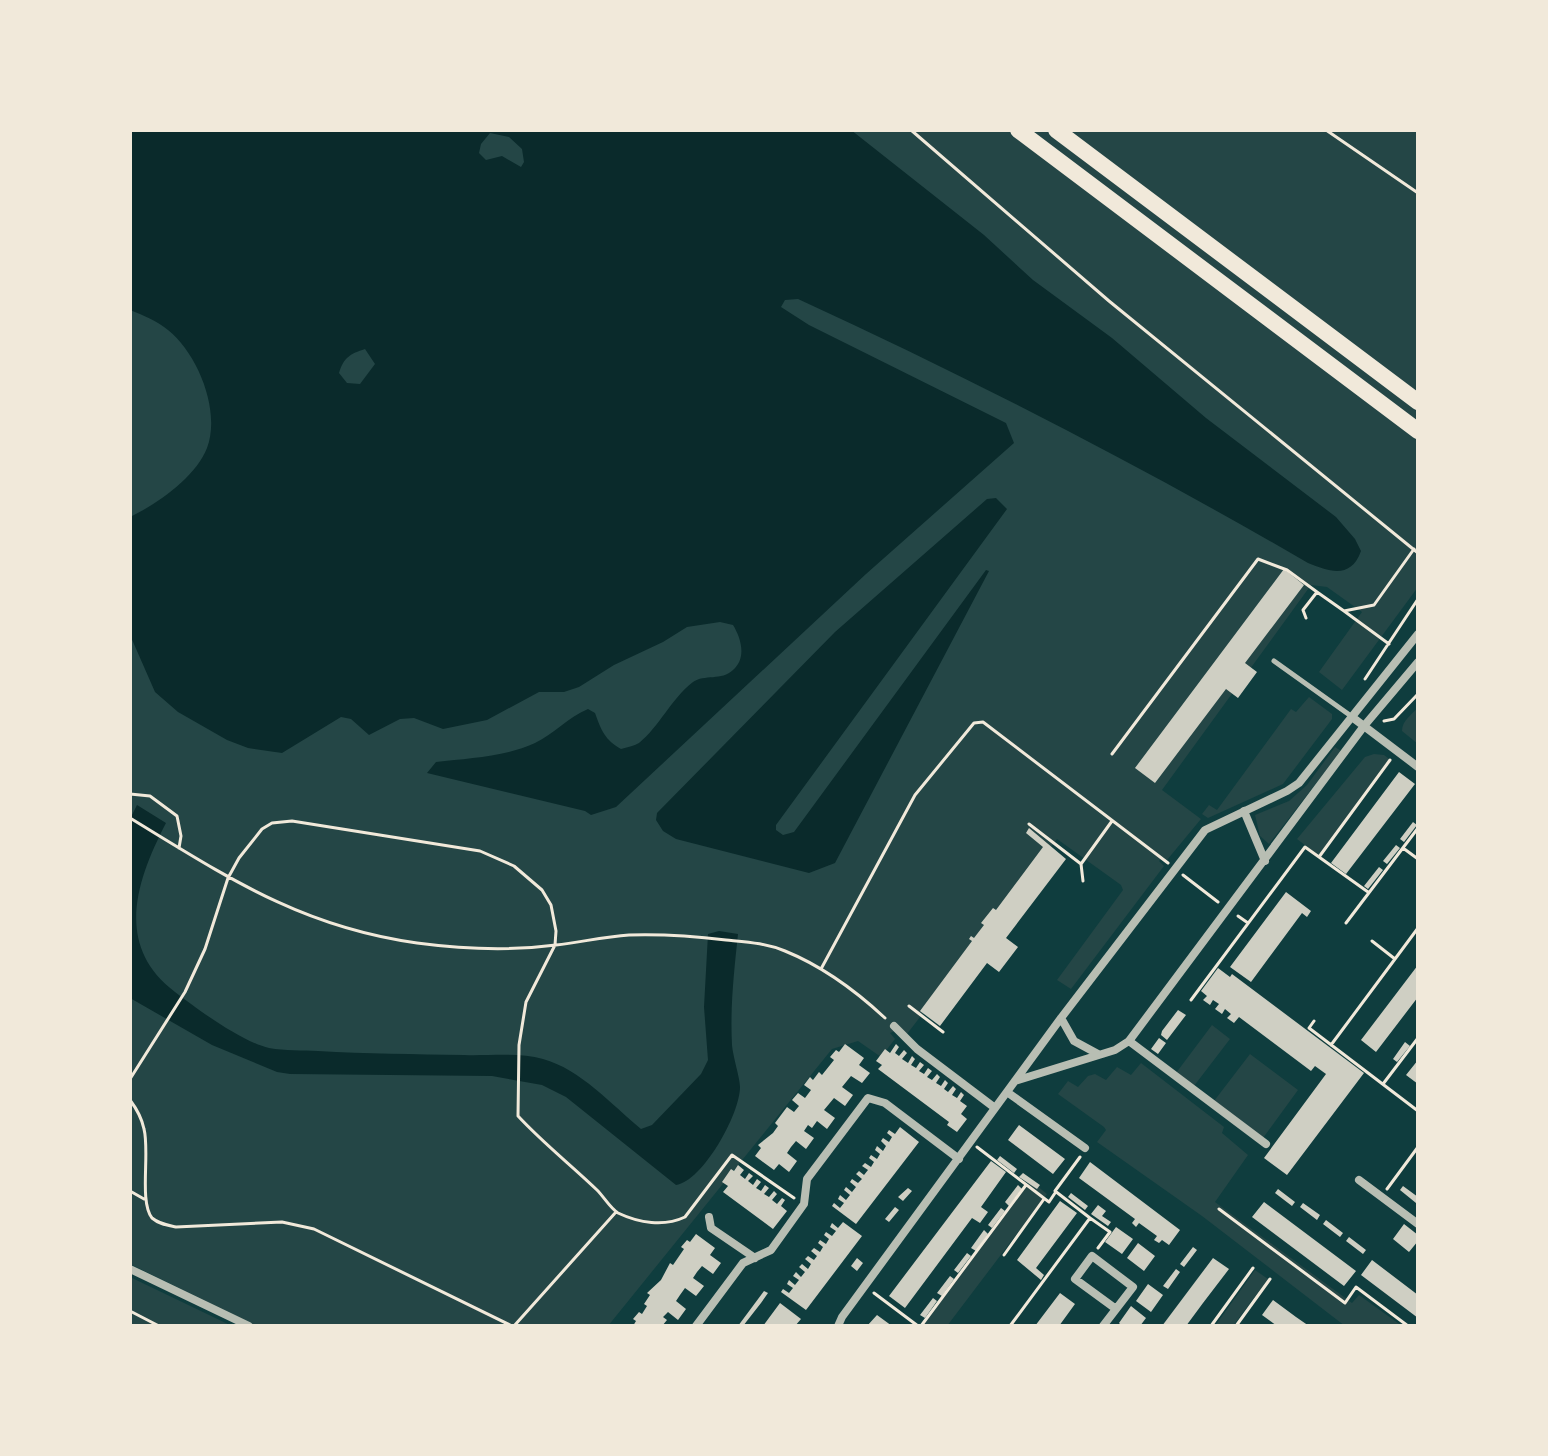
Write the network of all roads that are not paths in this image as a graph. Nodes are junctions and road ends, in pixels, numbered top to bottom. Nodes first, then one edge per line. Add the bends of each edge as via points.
1 (1018, 130) edge
2 (1056, 130) edge
3 (1418, 402) edge
4 (1418, 431) edge
5 (1418, 634) edge
6 (1274, 661) dead end
7 (1418, 662) edge
8 (1352, 717) junction
9 (1364, 726) junction
10 (1418, 767) edge
11 (1244, 811) junction
12 (1265, 861) junction
13 (1061, 1018) junction
14 (894, 1026) road end
15 (1129, 1041) junction
16 (1099, 1054) junction
17 (1015, 1081) junction
18 (1007, 1092) junction
19 (995, 1108) junction
20 (1266, 1144) dead end
21 (1086, 1148) road end
22 (959, 1159) junction
23 (1359, 1180) dead end
24 (709, 1217) dead end
25 (1418, 1224) edge
26 (755, 1258) junction
27 (130, 1269) edge
28 (1116, 1309) junction
29 (249, 1326) edge
30 (696, 1326) edge
31 (838, 1326) edge
32 (1103, 1326) edge

1 - 4 highway
2 - 3 highway
5 - 8 street
6 - 8 lane
7 - 9 street
8 - 9 street
8 - 11 street via 1299,783
9 - 10 street
9 - 12 street
11 - 12 street
11 - 13 street via 1205,830
12 - 15 street
13 - 16 street via 1074,1041
13 - 17 street
14 - 19 street
15 - 16 street
15 - 20 street
16 - 17 street
17 - 18 street
18 - 19 street
18 - 21 street
19 - 22 street
22 - 26 street via 885,1103 868,1098 807,1179 804,1204 771,1250
22 - 31 street
23 - 25 street
24 - 26 street via 711,1228
26 - 30 street via 743,1263
27 - 29 street
28 - 28 street via 1133,1287 1092,1256 1075,1279
28 - 32 street

